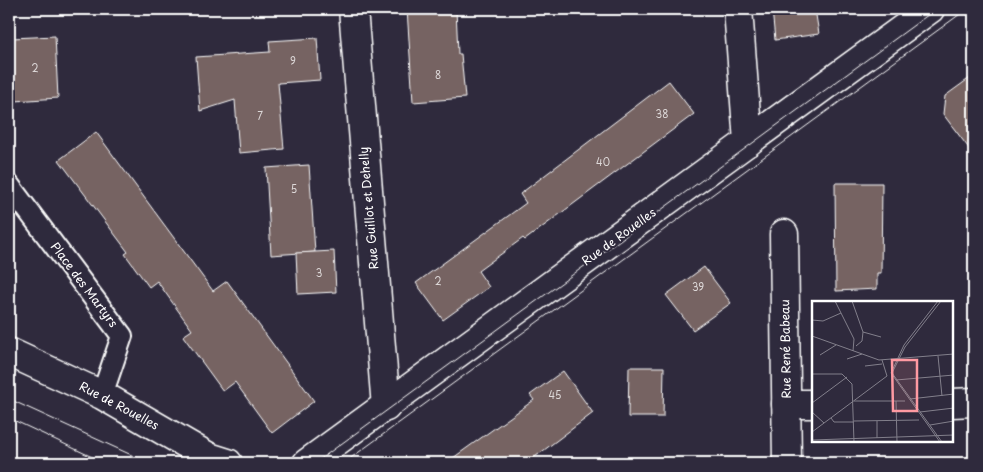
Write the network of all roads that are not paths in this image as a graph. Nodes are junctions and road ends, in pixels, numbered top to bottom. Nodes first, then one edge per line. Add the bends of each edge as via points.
1 (353, 9) edge
2 (738, 9) edge
3 (930, 9) edge
4 (748, 142) junction
5 (9, 185) edge
6 (784, 234) dead end
7 (9, 352) edge
8 (102, 395) junction
9 (974, 402) edge
10 (953, 403) edge
11 (786, 404) junction
12 (812, 404) edge
13 (386, 407) junction
14 (228, 463) edge
15 (307, 463) edge
16 (787, 463) edge

1 - 13 street, Rue Guillot et Dehelly
2 - 4 street
3 - 4 street, Rue de Rouelles
4 - 13 street, Rue de Rouelles
5 - 8 lane, Place des Martyrs via 122,336
6 - 11 street, Rue René Babeau
7 - 8 street, Rue de Rouelles
8 - 14 street, Rue de Rouelles via 209,457
9 - 10 street
11 - 12 street
11 - 16 street, Rue René Babeau
13 - 15 street, Rue de Rouelles

